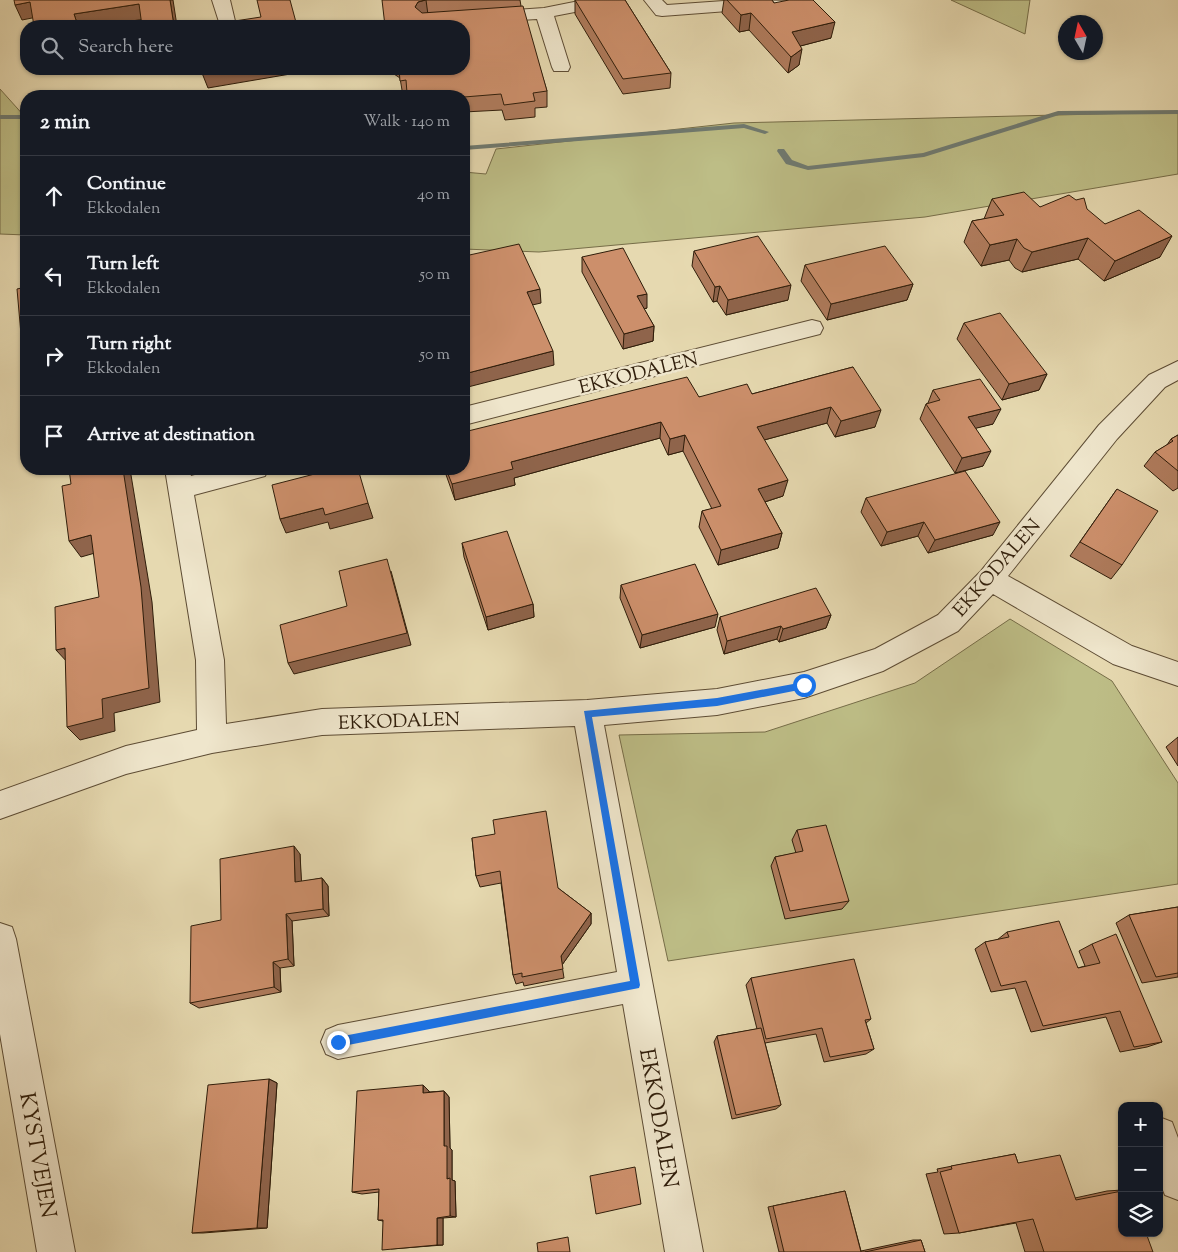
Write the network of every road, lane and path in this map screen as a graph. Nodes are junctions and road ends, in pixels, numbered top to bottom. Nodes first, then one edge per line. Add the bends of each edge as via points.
1 (221, 0) edge
2 (611, 0) edge
3 (653, 0) edge
4 (793, 1) edge
5 (544, 12) junction
6 (476, 18) edge
7 (226, 20) edge
8 (561, 67) dead end
9 (812, 328) dead end
10 (1178, 369) edge
11 (470, 414) edge
12 (205, 475) edge
13 (179, 478) edge
14 (990, 579) junction
15 (1178, 674) edge
16 (587, 714) junction
17 (212, 740) junction
18 (0, 805) edge
19 (0, 940) edge
20 (636, 985) junction
21 (338, 1042) dead end
22 (1163, 1145) edge
23 (1178, 1182) edge
24 (56, 1252) edge
25 (684, 1252) edge

1 - 7 street
2 - 5 street
3 - 4 street via 662,11
5 - 6 street
5 - 8 street
9 - 11 street, EKKODALEN
10 - 14 street, EKKODALEN via 1157,381 1108,432
12 - 13 street
13 - 17 street via 210,660
14 - 15 street via 1123,655
14 - 16 street, EKKODALEN via 948,623 883,658 813,682 717,702
16 - 17 street, EKKODALEN via 322,722
16 - 20 street, EKKODALEN
17 - 18 street, EKKODALEN via 126,760
19 - 24 street, KYSTVEJEN
20 - 21 street
20 - 25 street, EKKODALEN
22 - 23 street

